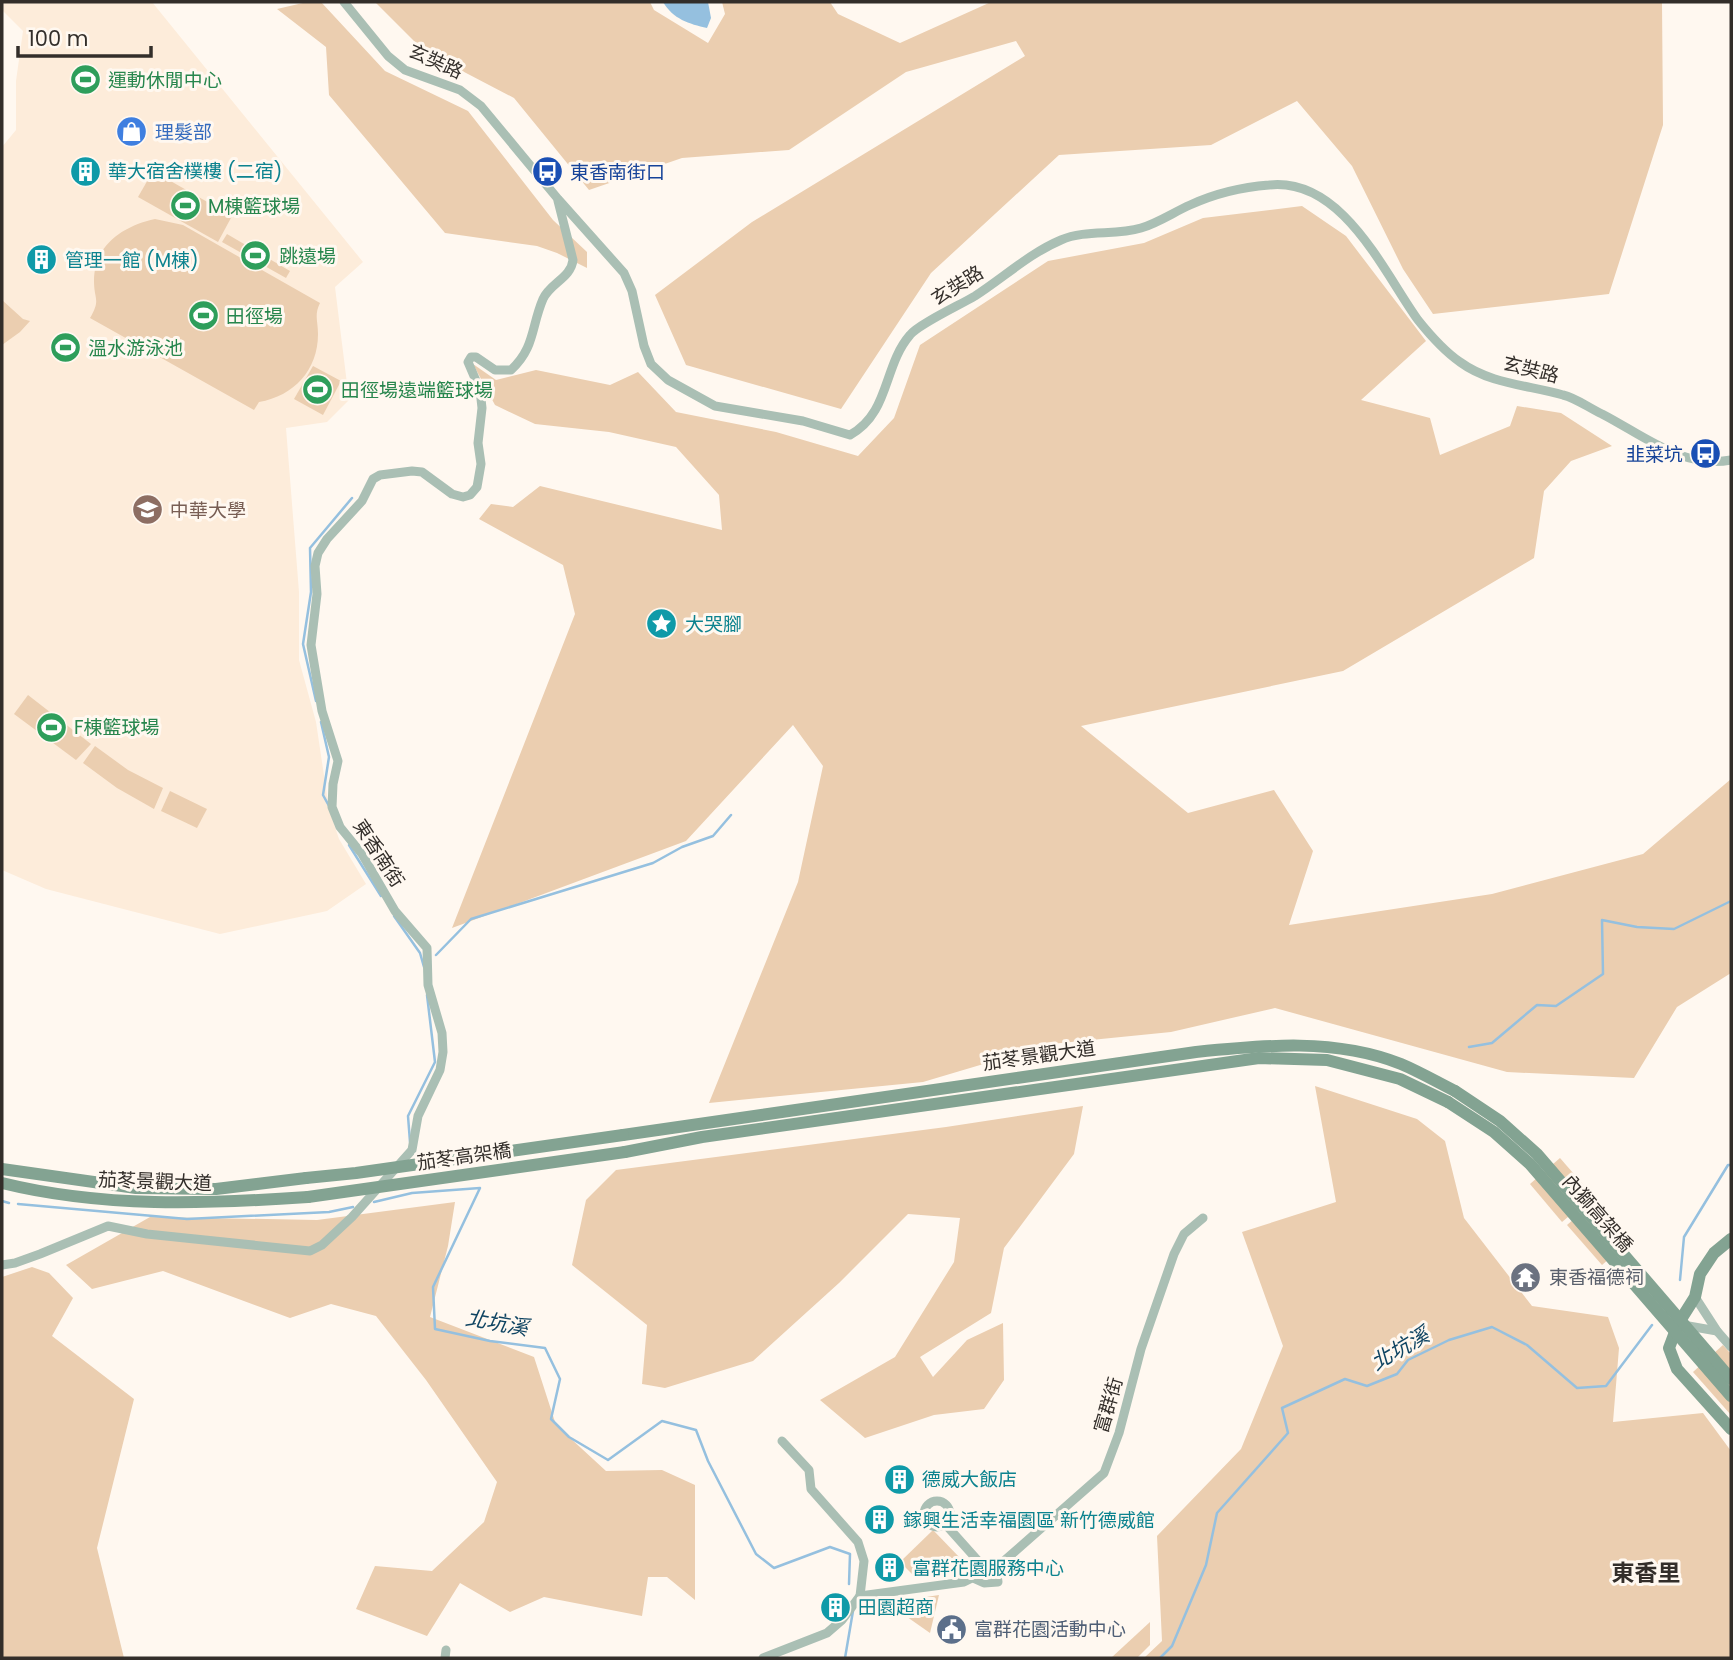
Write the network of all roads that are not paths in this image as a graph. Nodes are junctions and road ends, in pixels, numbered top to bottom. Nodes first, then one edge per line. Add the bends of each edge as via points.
1 (344, 2) edge
2 (558, 199) junction
3 (1731, 460) edge
4 (1452, 1097) junction
5 (622, 1135) joint
6 (625, 1152) joint
7 (2, 1168) edge
8 (306, 1178) joint
9 (2, 1183) edge
10 (308, 1197) joint
11 (1203, 1217) dead end
12 (1731, 1239) edge
13 (2, 1265) edge
14 (1695, 1297) junction
15 (1678, 1324) junction
16 (1717, 1331) junction
17 (1731, 1346) edge
18 (1731, 1378) edge
19 (1731, 1396) edge
20 (1731, 1429) edge
21 (782, 1441) dead end
22 (946, 1525) dead end
23 (996, 1568) junction
24 (980, 1569) junction
25 (973, 1578) junction
26 (860, 1596) junction
27 (762, 1658) edge

1 - 2 street, 玄奘路 via 405,70 460,90 481,106
2 - 3 street, 玄奘路 via 624,273 644,346 652,364 668,380 715,406 803,421 849,435 871,418 911,334 1059,240 1141,228 1208,197 1271,184 1299,188 1314,193 1359,230 1419,321 1460,363 1504,382 1565,395 1674,455
2 - 13 street, 東香南街 via 573,265 543,298 529,347 511,370 495,370 475,357 468,362 482,408 477,487 463,497 422,472 380,475 327,539 315,566 312,664 338,761 332,807 340,827 362,854 395,911 427,948 428,985 442,1033 440,1070 418,1116 412,1150 352,1217 310,1251 108,1226 15,1264
4 - 5 street, 茄苳景觀大道 via 1400,1064 1326,1047 1265,1044
4 - 6 street, 茄苳景觀大道 via 1327,1059 1259,1058 702,1137
4 - 18 street, 內獅高架橋, bridge via 1500,1121 1537,1154
4 - 19 street, 內獅高架橋, bridge via 1530,1164
5 - 8 street, 茄苳高架橋, bridge
6 - 10 street, 茄苳高架橋, bridge
7 - 8 street, 茄苳景觀大道 via 136,1188 216,1189
9 - 10 street, 茄苳景觀大道 via 125,1202 218,1203
11 - 23 street, 富群街 via 1184,1234 1174,1254 1104,1473
12 - 14 street via 1700,1274
14 - 15 street
14 - 16 street
15 - 16 street
15 - 20 street via 1669,1348 1677,1369
16 - 17 street
21 - 26 street via 809,1470 811,1489 858,1542 864,1561
22 - 24 street via 977,1559
23 - 24 street
23 - 25 street via 999,1582
24 - 25 street
25 - 26 street
26 - 27 street via 827,1633

